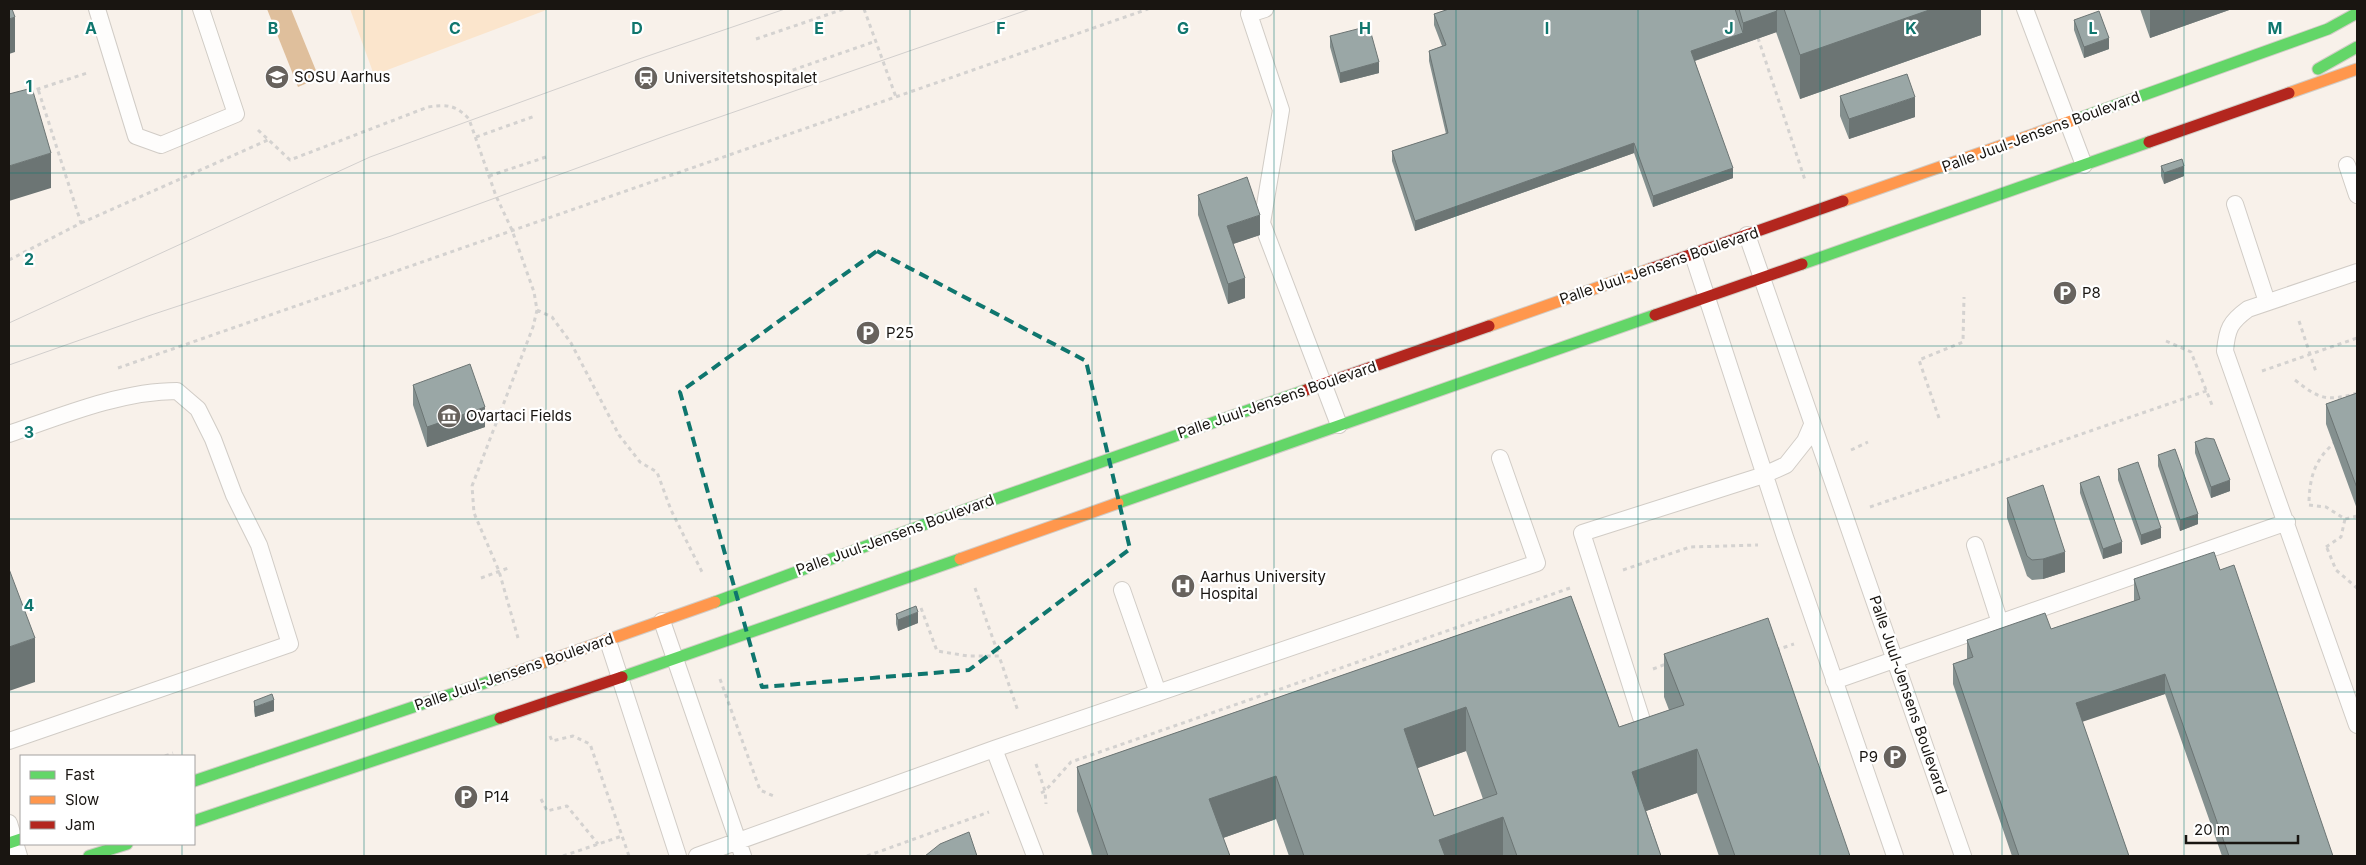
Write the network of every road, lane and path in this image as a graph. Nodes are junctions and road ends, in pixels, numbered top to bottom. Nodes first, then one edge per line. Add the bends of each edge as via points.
1 (97, 9) edge
2 (201, 9) edge
3 (844, 9) edge
4 (864, 9) edge
5 (1148, 9) edge
6 (1265, 9) edge
7 (2025, 9) edge
8 (2357, 13) edge
9 (1758, 38) dead end
10 (756, 39) dead end
11 (876, 41) junction
12 (2357, 47) edge
13 (113, 64) junction
14 (2357, 69) edge
15 (770, 78) dead end
16 (38, 89) junction
17 (24, 94) edge
18 (896, 97) junction
19 (2258, 102) junction
20 (236, 114) junction
21 (535, 116) dead end
22 (2068, 122) junction
23 (476, 137) junction
24 (268, 140) junction
25 (549, 156) dead end
26 (2084, 165) junction
27 (2347, 165) dead end
28 (489, 176) junction
29 (2357, 195) edge
30 (2235, 204) dead end
31 (1815, 211) junction
32 (81, 223) junction
33 (512, 230) junction
34 (1747, 235) junction
35 (1693, 255) junction
36 (9, 260) edge
37 (2357, 272) edge
38 (1762, 277) junction
39 (1706, 295) junction
40 (2290, 295) junction
41 (1964, 298) dead end
42 (2267, 302) junction
43 (537, 310) junction
44 (2166, 341) dead end
45 (111, 370) dead end
46 (2316, 372) dead end
47 (2295, 380) dead end
48 (1323, 383) junction
49 (2357, 393) edge
50 (2213, 408) dead end
51 (1939, 418) dead end
52 (1339, 425) junction
53 (1812, 425) junction
54 (9, 434) edge
55 (2334, 443) edge
56 (1500, 458) dead end
57 (1764, 476) junction
58 (2308, 505) junction
59 (2311, 513) dead end
60 (2357, 516) edge
61 (2284, 517) junction
62 (2345, 519) junction
63 (2322, 539) dead end
64 (1975, 546) dead end
65 (2326, 547) junction
66 (511, 567) dead end
67 (499, 572) junction
68 (481, 578) dead end
69 (2357, 588) edge
70 (1122, 590) dead end
71 (716, 601) junction
72 (912, 611) edge
73 (662, 621) junction
74 (2000, 623) junction
75 (1818, 636) junction
76 (608, 641) junction
77 (1772, 651) edge
78 (675, 658) junction
79 (1896, 659) junction
80 (1674, 662) edge
81 (528, 668) junction
82 (727, 677) dead end
83 (1628, 677) junction
84 (619, 679) junction
85 (1834, 681) junction
86 (1158, 693) junction
87 (541, 705) junction
88 (2357, 725) edge
89 (1027, 738) junction
90 (9, 741) edge
91 (994, 749) junction
92 (1652, 750) edge
93 (195, 781) edge
94 (540, 799) dead end
95 (1047, 812) dead end
96 (195, 821) edge
97 (9, 823) edge
98 (786, 823) junction
99 (622, 836) junction
100 (737, 840) junction
101 (598, 844) junction
102 (16, 845) edge
103 (124, 845) edge
104 (89, 856) edge
105 (563, 856) edge
106 (629, 856) edge
107 (678, 856) edge
108 (697, 856) edge
109 (743, 856) edge
110 (1035, 856) edge
111 (1894, 856) edge
112 (1963, 856) edge

1 - 13 lane
2 - 20 lane
3 - 10 path
4 - 11 path
5 - 18 path
6 - 48 lane via 1249,14 1281,110 1262,222
7 - 22 lane
8 - 22 street, Palle Juul-Jensens Boulevard via 2328,28
9 - 31 path
11 - 15 path
11 - 18 path
12 - 19 street
13 - 16 path
13 - 20 lane via 136,136 161,146
14 - 19 street
16 - 17 path
16 - 32 path
18 - 33 path
19 - 26 street
20 - 24 path
21 - 23 path
22 - 26 lane
22 - 31 street, Palle Juul-Jensens Boulevard
23 - 24 path via 469,119 460,110 443,105 428,107 290,160
23 - 28 path
24 - 32 path
25 - 28 path
26 - 38 street
27 - 29 lane
28 - 33 path
30 - 42 lane
31 - 34 street, Palle Juul-Jensens Boulevard
32 - 36 path
33 - 43 path via 534,292
33 - 45 path
34 - 35 street, Palle Juul-Jensens Boulevard
34 - 38 lane, Palle Juul-Jensens Boulevard
35 - 39 lane
35 - 48 street, Palle Juul-Jensens Boulevard
37 - 40 lane
38 - 39 street
38 - 53 lane, Palle Juul-Jensens Boulevard
39 - 52 street
39 - 57 lane
40 - 42 lane
40 - 46 path
41 - 51 path via 1963,342 1919,360
42 - 61 lane via 2248,309 2233,320 2226,336 2225,352
43 - 67 path via 472,486 474,513
43 - 71 path via 552,317 571,343 619,435 640,462 657,472 671,510
44 - 50 path via 2191,352
47 - 49 path via 2315,396 2327,399
48 - 52 lane
48 - 71 street, Palle Juul-Jensens Boulevard via 950,514
52 - 78 street
53 - 57 lane via 1805,441 1786,466
53 - 79 lane, Palle Juul-Jensens Boulevard
54 - 90 lane via 72,412 144,393 177,391 198,409 213,439 234,495 259,545 290,644
55 - 58 path via 2321,454 2310,480
56 - 86 lane via 1537,563
57 - 75 lane
57 - 83 lane via 1582,533
58 - 59 path
58 - 61 path
58 - 62 path via 2326,507
60 - 62 path
61 - 74 lane
61 - 88 lane
62 - 65 path via 2341,537
63 - 65 path
64 - 74 lane
65 - 69 path via 2336,570
66 - 67 path
67 - 68 path
67 - 81 path
70 - 86 lane
71 - 73 street, Palle Juul-Jensens Boulevard
72 - 89 path via 921,608 937,652 999,656
73 - 76 street, Palle Juul-Jensens Boulevard
73 - 78 lane
74 - 79 lane
75 - 77 path
75 - 85 lane
76 - 81 street, Palle Juul-Jensens Boulevard
76 - 84 lane
78 - 84 street
78 - 100 lane
79 - 85 lane
79 - 112 lane, Palle Juul-Jensens Boulevard
80 - 83 path
81 - 93 street, Palle Juul-Jensens Boulevard
82 - 98 path via 719,679 760,790 776,797
83 - 92 lane
84 - 87 street
84 - 107 lane
85 - 111 lane
86 - 89 lane
87 - 96 street
87 - 99 path via 552,741 573,736 590,744
89 - 91 lane
89 - 95 path via 1045,791
91 - 98 lane
91 - 110 lane
94 - 101 path via 547,811 567,806
97 - 102 lane
98 - 100 lane
99 - 101 path
99 - 106 path
100 - 108 lane
100 - 109 lane
101 - 105 path
103 - 104 street

